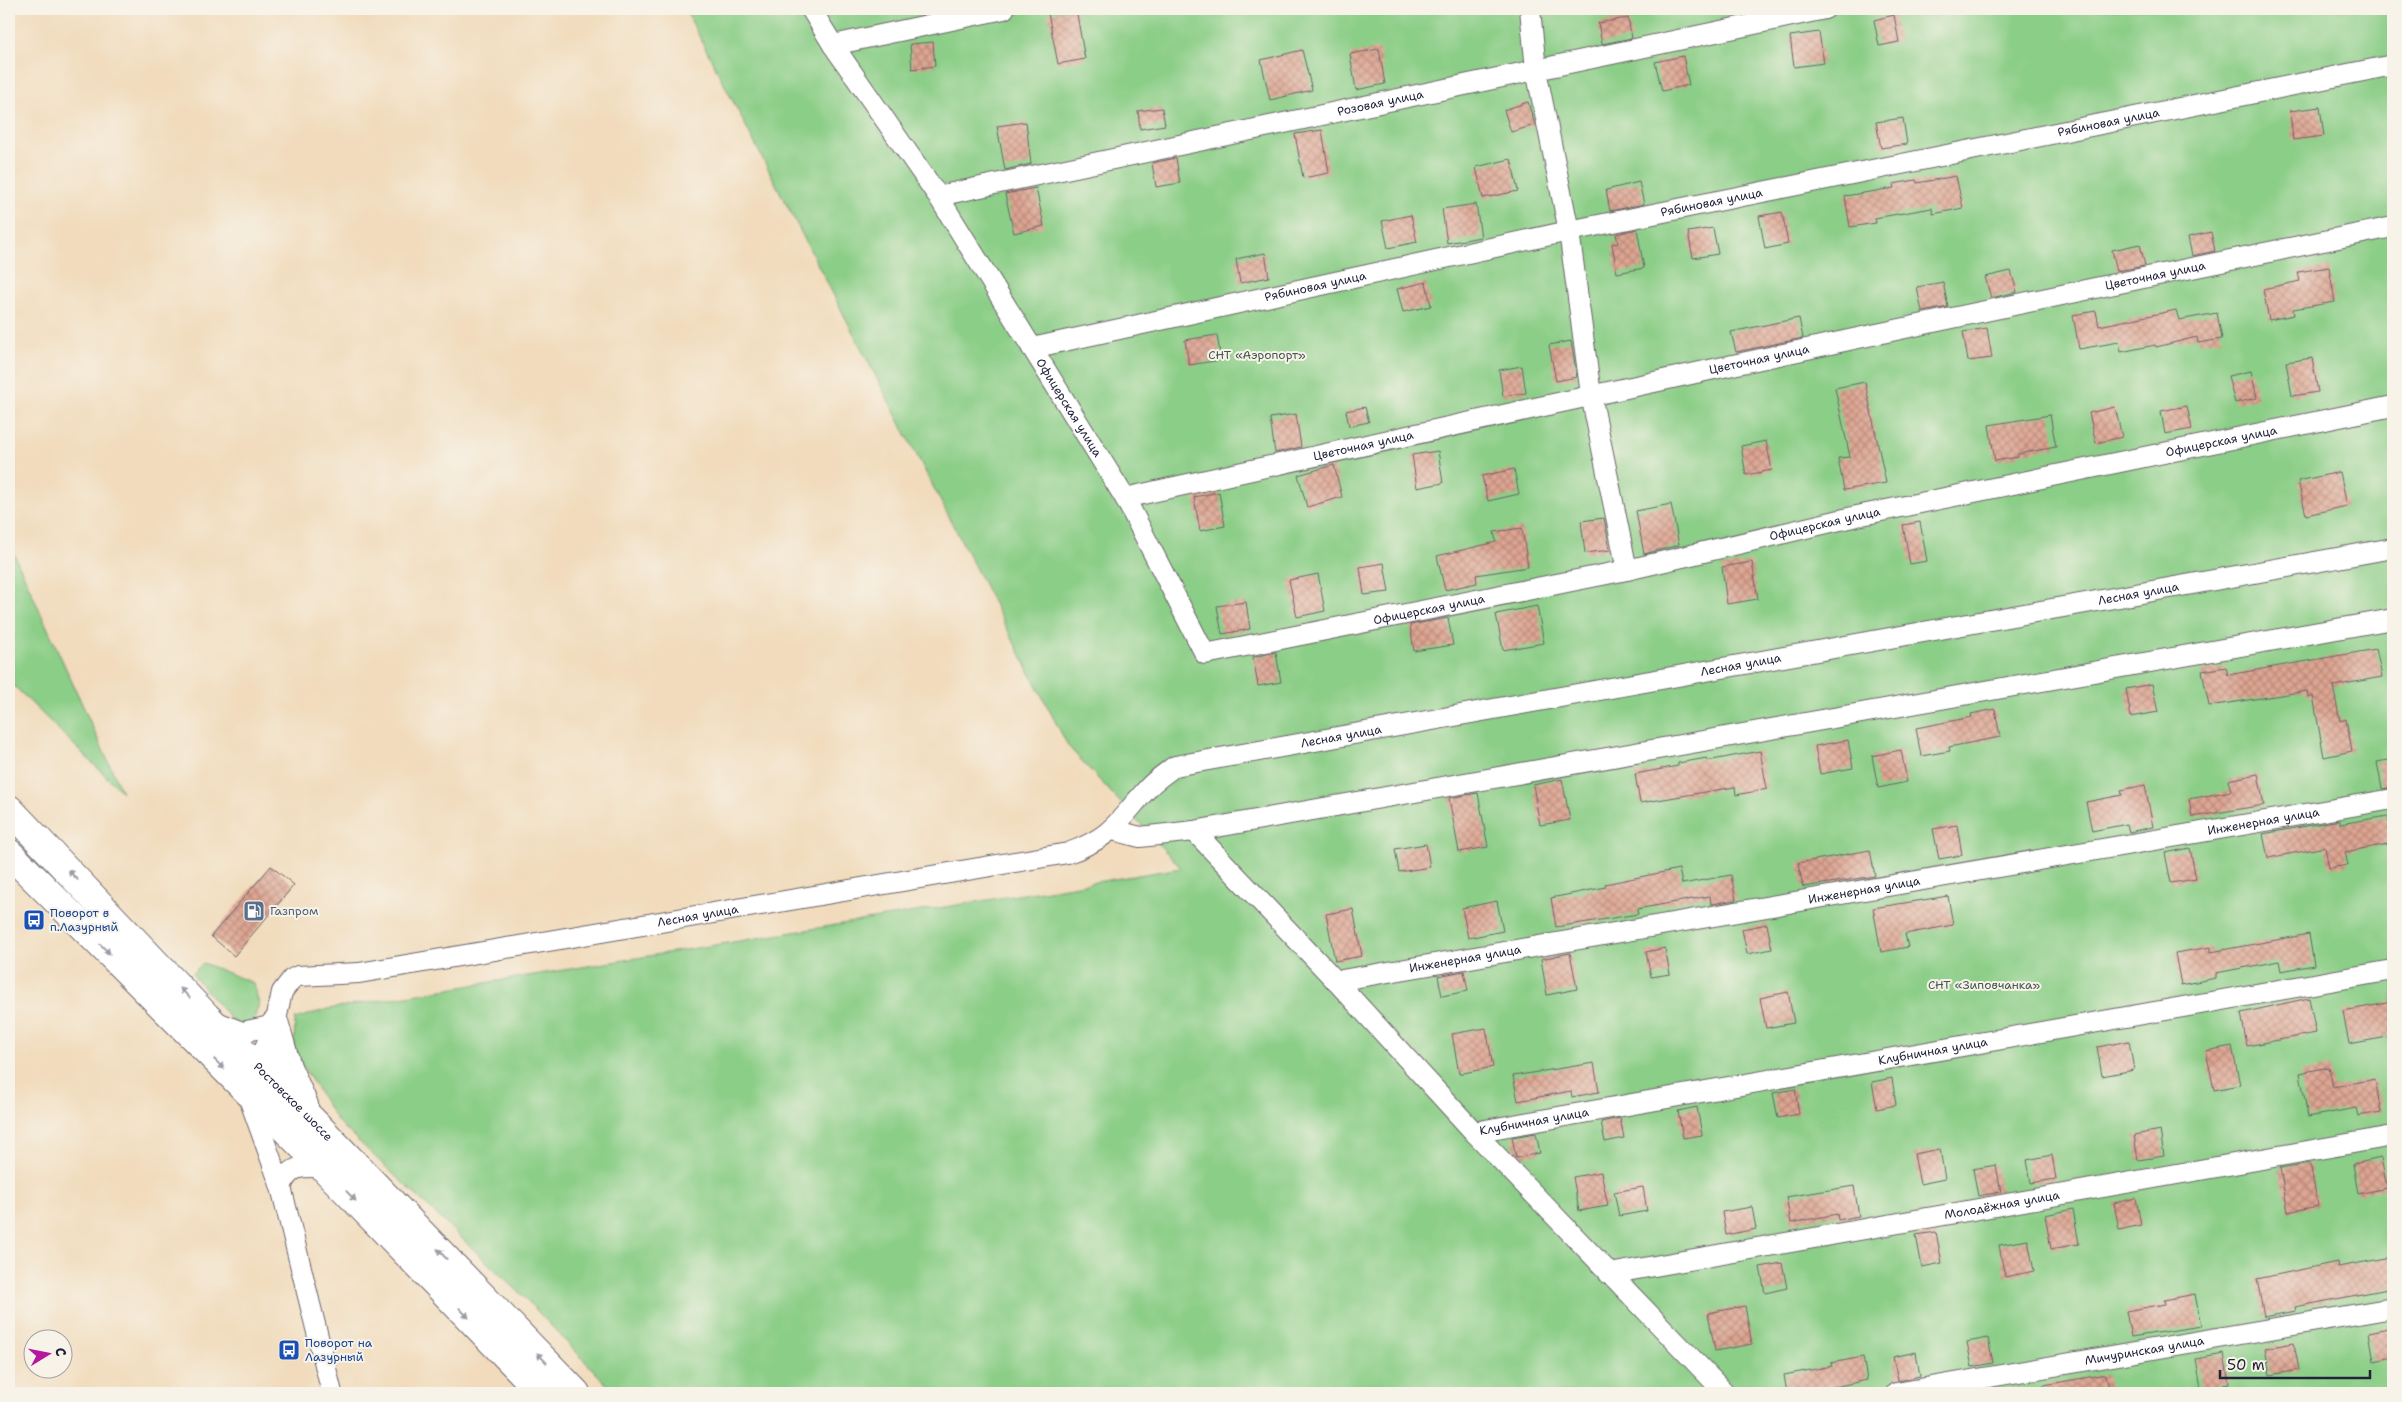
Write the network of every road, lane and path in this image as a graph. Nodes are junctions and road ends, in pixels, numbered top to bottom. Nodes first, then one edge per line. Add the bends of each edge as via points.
1 (811, 9) edge
2 (1004, 9) edge
3 (1530, 9) edge
4 (1825, 9) edge
5 (834, 46) junction
6 (2393, 66) edge
7 (1536, 70) junction
8 (938, 196) junction
9 (2393, 227) edge
10 (1569, 231) junction
11 (1032, 348) junction
12 (1591, 395) junction
13 (2393, 406) edge
14 (1125, 498) junction
15 (2393, 548) edge
16 (1627, 570) junction
17 (2393, 619) edge
18 (2393, 799) edge
19 (9, 809) edge
20 (1113, 830) junction
21 (1194, 831) junction
22 (9, 853) edge
23 (2393, 970) edge
24 (1336, 981) junction
25 (207, 1017) junction
26 (275, 1025) junction
27 (251, 1078) junction
28 (310, 1118) junction
29 (1474, 1132) junction
30 (2393, 1136) edge
31 (323, 1167) junction
32 (281, 1187) junction
33 (1609, 1274) junction
34 (2393, 1308) edge
35 (332, 1393) edge
36 (542, 1393) edge
37 (576, 1393) edge
38 (1725, 1393) edge
39 (1896, 1393) edge

1 - 5 street, Офицерская улица
2 - 5 street
3 - 7 street
4 - 7 street, Розовая улица
5 - 8 street, Офицерская улица
6 - 10 street, Рябиновая улица
7 - 8 street, Розовая улица
7 - 10 street
8 - 11 street, Офицерская улица
9 - 12 street, Цветочная улица
10 - 11 street, Рябиновая улица
10 - 12 street
11 - 14 street, Офицерская улица
12 - 14 street, Цветочная улица
12 - 16 street
13 - 16 street, Офицерская улица via 1857,516
14 - 16 street, Офицерская улица via 1206,654
15 - 20 street, Лесная улица via 1175,766 1149,786
17 - 21 street
18 - 24 street, Инженерная улица
25 -> 19 highway, Ростовское шоссе
20 - 21 street via 1140,837
20 - 26 street, Лесная улица via 1092,844 1068,853 359,973 305,975 292,979 282,992
21 - 24 street
22 -> 27 highway, Ростовское шоссе
23 - 29 street, Клубничная улица
24 - 29 street
25 - 26 street via 242,1032
25 - 27 highway, Ростовское шоссе
26 - 27 street
26 - 28 highway via 287,1066
27 - 28 highway, Ростовское шоссе
27 - 31 highway, Ростовское шоссе
27 - 32 street
37 -> 28 highway, Ростовское шоссе
29 - 33 street
30 - 33 street, Молодёжная улица
31 - 32 street via 293,1170
31 -> 36 highway, Ростовское шоссе
32 - 35 street
33 - 38 street
34 - 39 street, Мичуринская улица

